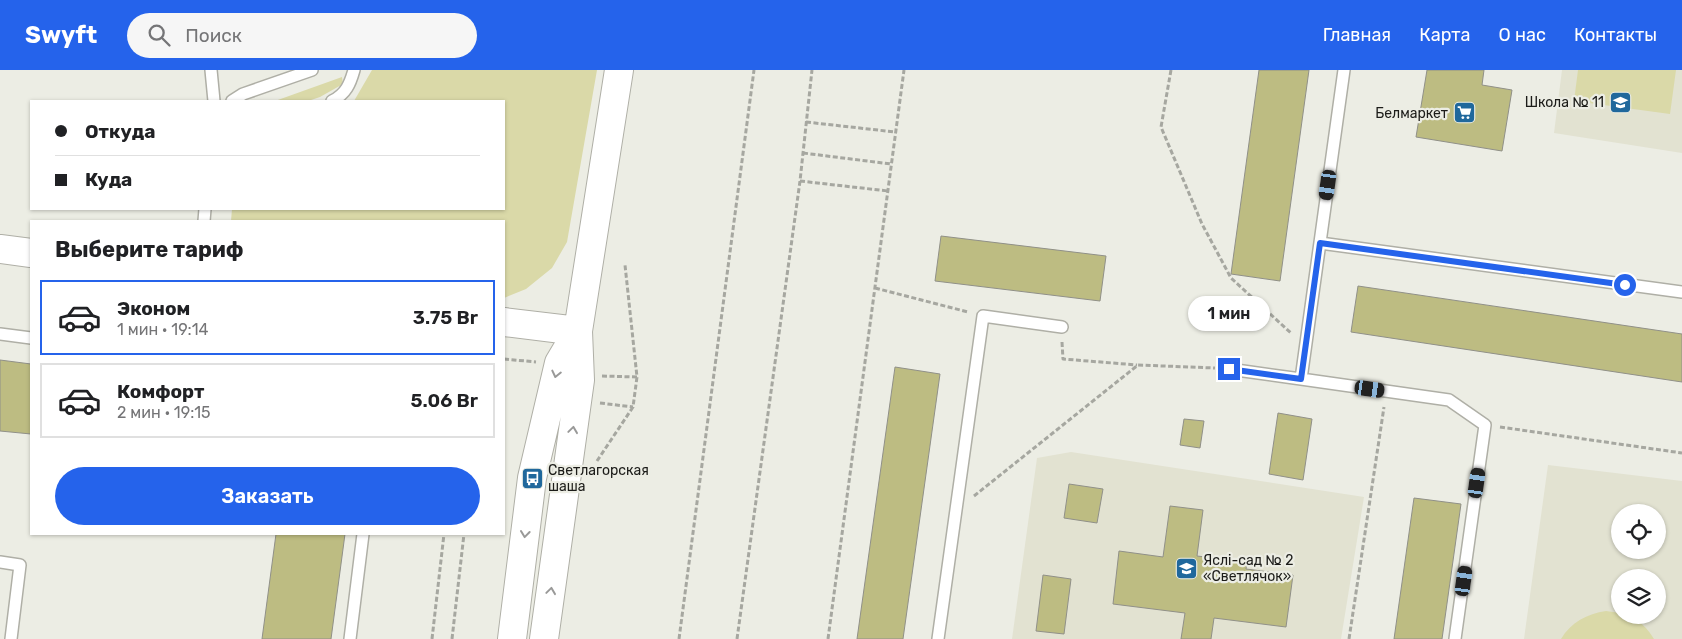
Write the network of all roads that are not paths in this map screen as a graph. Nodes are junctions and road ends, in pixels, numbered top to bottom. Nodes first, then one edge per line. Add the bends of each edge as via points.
1 (211, 70) edge
2 (312, 70) edge
3 (354, 70) edge
4 (619, 70) edge
5 (1344, 70) edge
6 (288, 74) edge
7 (214, 100) edge
8 (234, 100) edge
9 (334, 100) edge
10 (1320, 243) junction
11 (0, 249) edge
12 (30, 253) edge
13 (1682, 292) edge
14 (505, 322) edge
15 (1062, 327) road end
16 (578, 331) junction
17 (0, 334) edge
18 (30, 338) edge
19 (1229, 369) road end
20 (1301, 379) junction
21 (364, 535) edge
22 (0, 562) edge
23 (11, 639) edge
24 (350, 639) edge
25 (512, 639) edge
26 (544, 639) edge
27 (938, 639) edge
28 (1455, 639) edge

1 - 7 lane
2 - 6 lane
3 - 9 lane via 350,84 342,96
4 - 16 main road
5 - 10 lane
6 - 8 lane
10 - 13 lane
10 - 20 lane
11 - 12 main road
14 - 16 main road
15 - 27 lane via 983,316
16 -> 25 main road via 559,363 532,478
26 -> 16 main road via 580,380
17 - 18 lane
19 - 20 lane
20 - 28 lane via 1449,400 1485,425
21 - 24 lane
22 - 23 lane via 20,565

